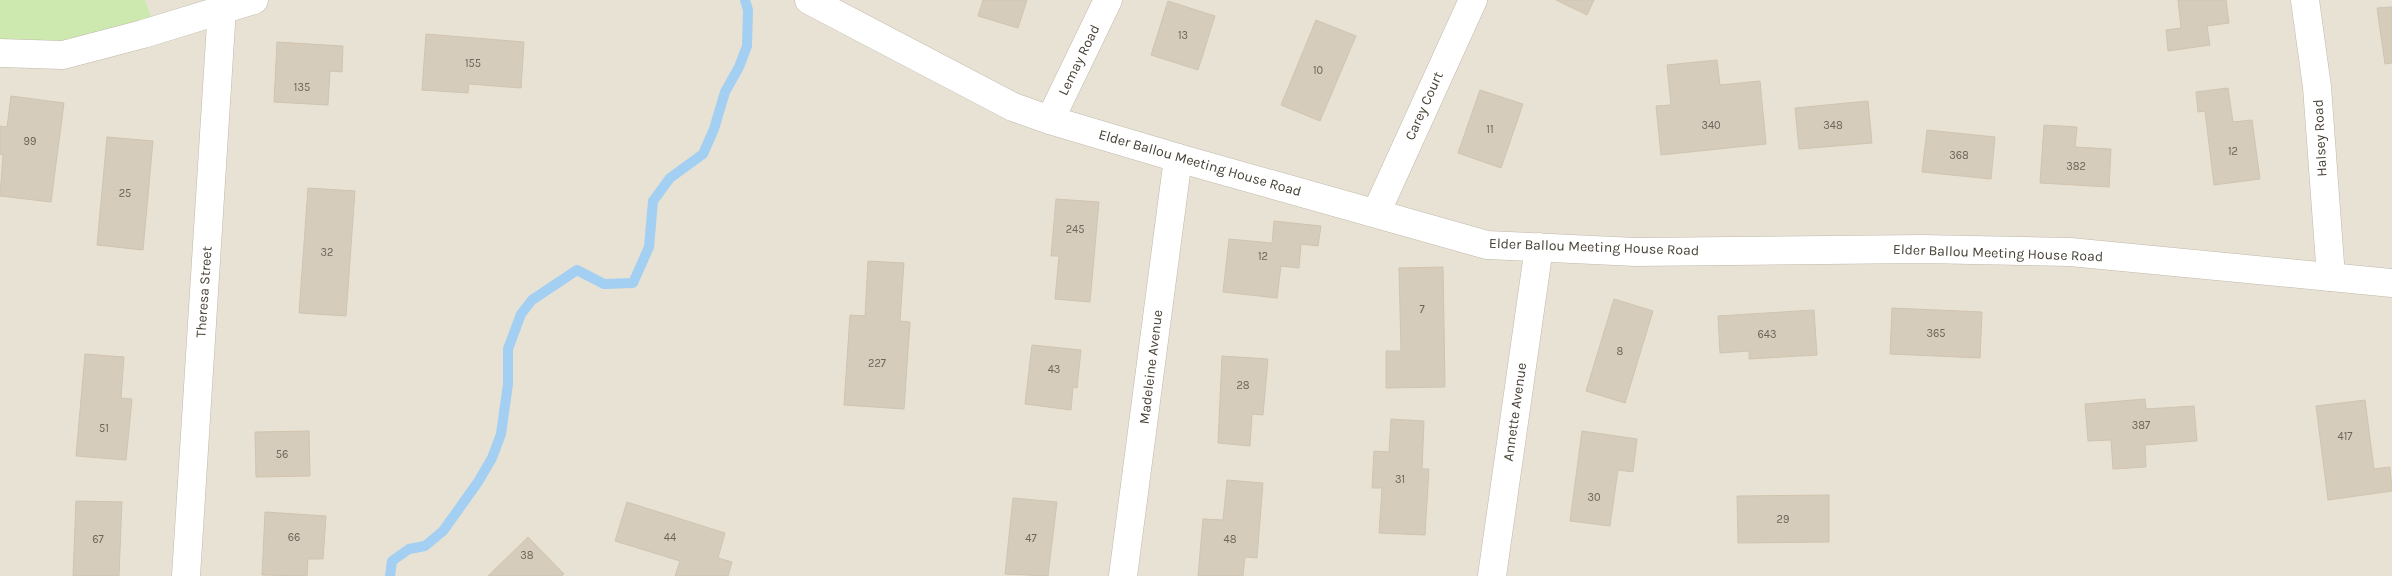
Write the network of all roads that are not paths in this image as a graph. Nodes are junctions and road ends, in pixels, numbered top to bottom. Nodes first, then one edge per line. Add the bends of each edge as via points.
1 (254, 0) edge
2 (809, 0) edge
3 (1108, 0) edge
4 (1473, 0) edge
5 (2305, 0) edge
6 (222, 8) junction
7 (0, 53) edge
8 (1050, 120) junction
9 (1178, 158) junction
10 (1376, 213) junction
11 (1539, 247) junction
12 (2331, 277) junction
13 (2392, 283) edge
14 (186, 576) edge
15 (1123, 576) edge
16 (1492, 576) edge

1 - 6 street
2 - 8 street, Elder Ballou Meeting House Road via 1012,107
3 - 8 street, Lemay Road
4 - 10 street, Carey Court
5 - 12 street, Halsey Road via 2317,88
6 - 7 street via 143,34 63,55
6 - 14 street, Theresa Street
8 - 9 street, Elder Ballou Meeting House Road
9 - 10 street, Elder Ballou Meeting House Road
9 - 15 street, Madeleine Avenue
10 - 11 street, Elder Ballou Meeting House Road via 1488,245
11 - 12 street, Elder Ballou Meeting House Road via 1636,252 1922,249 2070,252
11 - 16 street, Annette Avenue
12 - 13 street, Elder Ballou Meeting House Road

